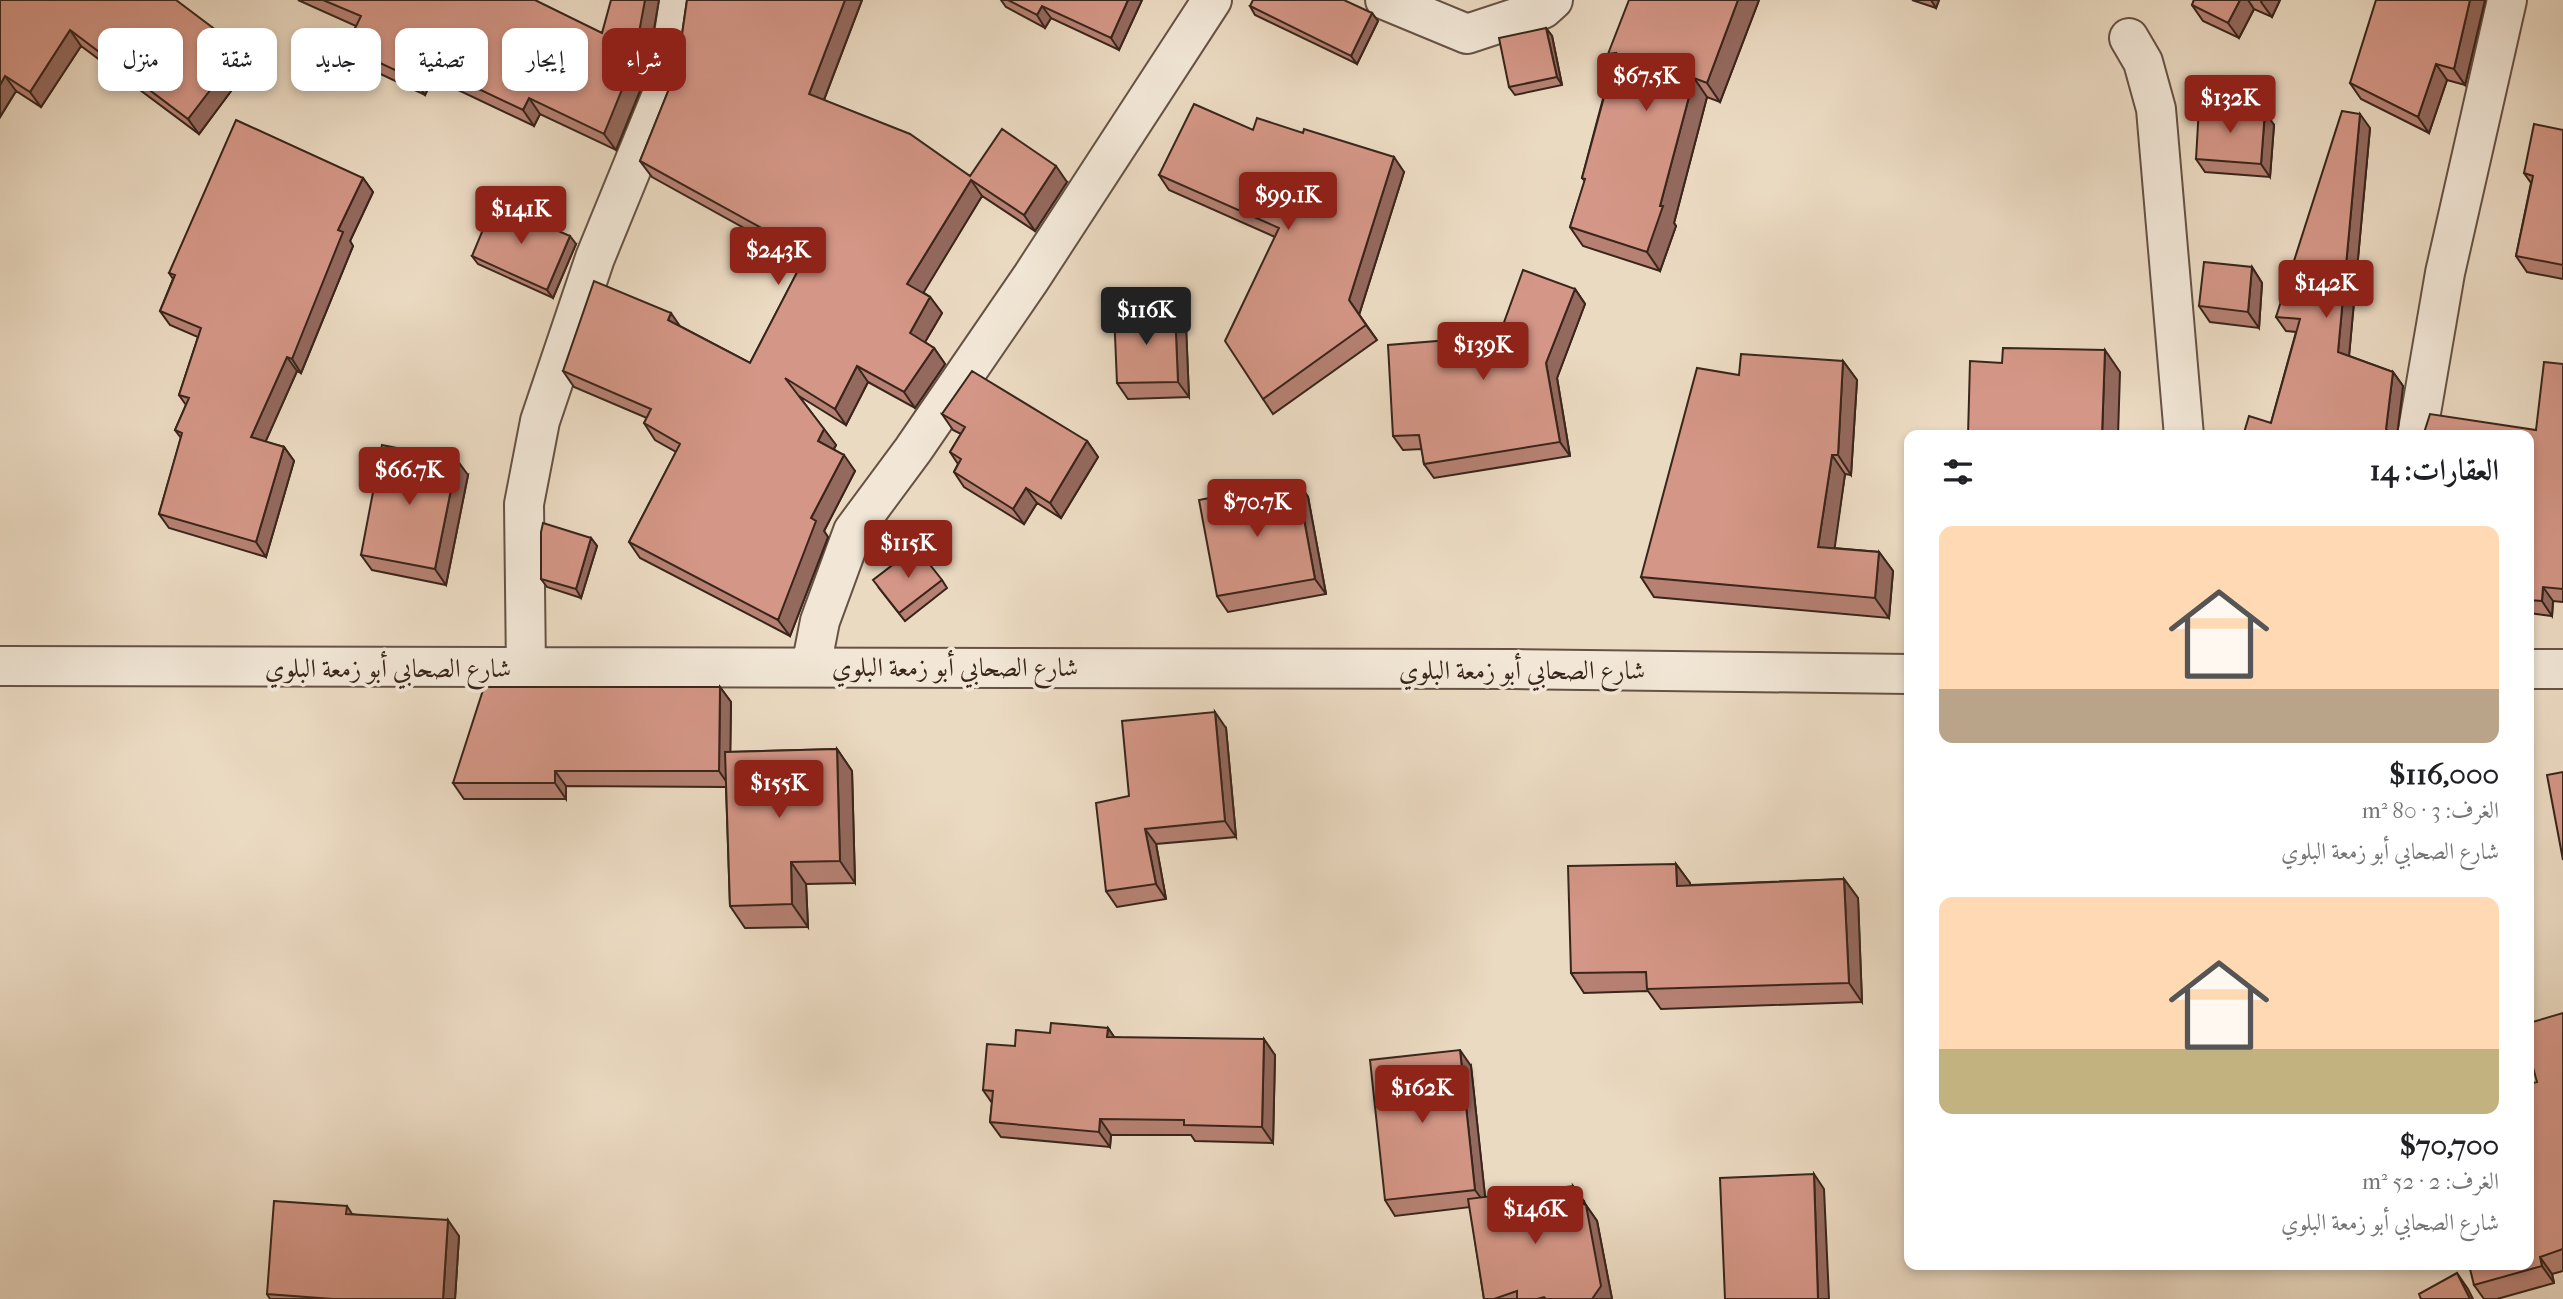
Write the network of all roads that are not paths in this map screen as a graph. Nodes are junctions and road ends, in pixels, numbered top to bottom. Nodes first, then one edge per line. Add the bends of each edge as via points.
1 (678, 0) edge
2 (1212, 0) edge
3 (1385, 0) edge
4 (1553, 0) edge
5 (2507, 0) edge
6 (2129, 38) dead end
7 (2183, 430) edge
8 (2418, 430) edge
9 (0, 666) edge
10 (811, 667) junction
11 (526, 669) junction
12 (2534, 669) edge
13 (2563, 669) edge
14 (1904, 674) edge

1 - 11 street via 667,82 595,258 540,421 524,504
2 - 10 street via 1031,278 853,531 820,621
3 - 4 street via 1466,34 1543,9
5 - 8 street via 2445,274
6 - 7 street via 2143,62 2156,109
9 - 11 street, شارع الصحابي أبو زمعة البلوي
10 - 11 street, شارع الصحابي أبو زمعة البلوي
10 - 14 street, شارع الصحابي أبو زمعة البلوي
12 - 13 street

